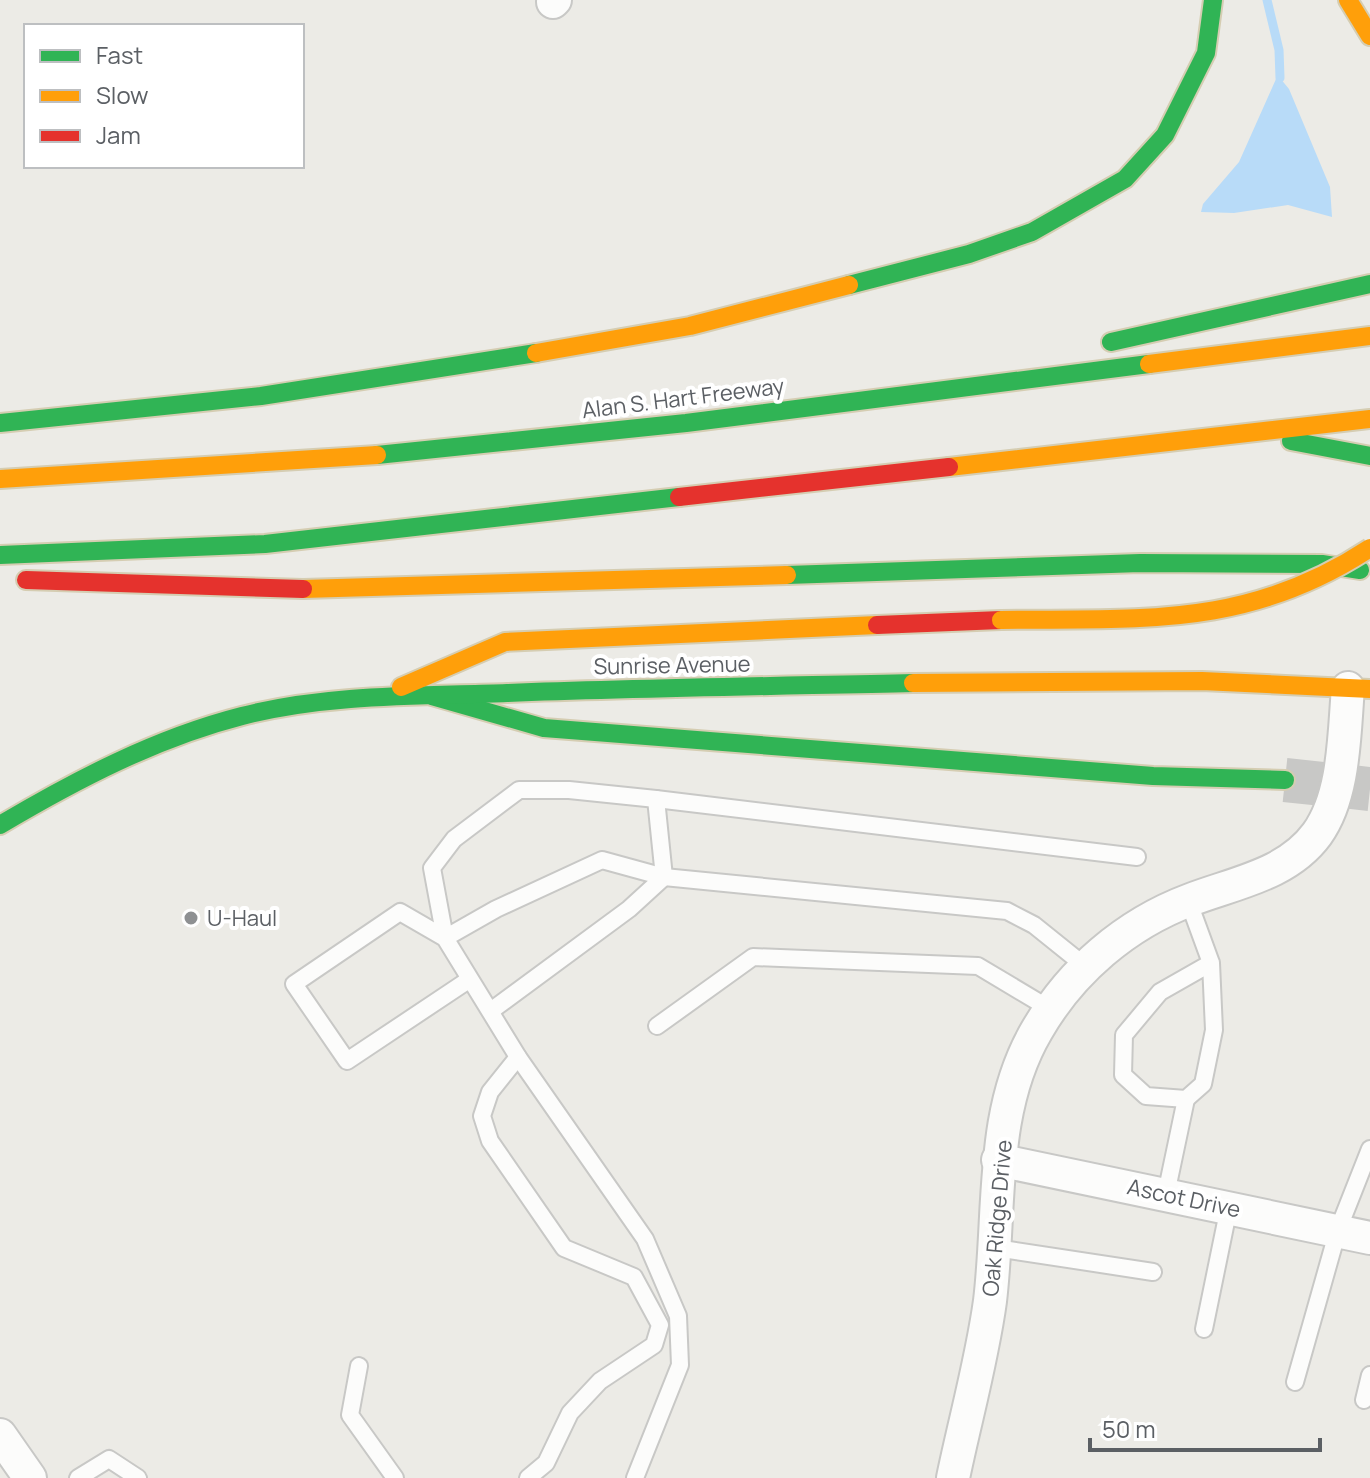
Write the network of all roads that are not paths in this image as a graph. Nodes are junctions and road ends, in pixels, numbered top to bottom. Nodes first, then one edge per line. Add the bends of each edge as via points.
1 (1213, 0) edge
2 (1348, 0) edge
3 (1370, 36) edge
4 (1370, 284) edge
5 (1370, 336) edge
6 (1098, 345) dead end
7 (1022, 360) dead end
8 (794, 408) junction
9 (1370, 419) edge
10 (0, 423) edge
11 (1250, 433) junction
12 (1370, 456) edge
13 (0, 479) edge
14 (1370, 548) edge
15 (0, 555) edge
16 (1370, 571) edge
17 (0, 578) edge
18 (1359, 689) edge
19 (432, 696) junction
20 (373, 699) junction
21 (1285, 780) tunnel mouth
22 (656, 799) junction
23 (0, 825) edge
24 (1137, 857) dead end
25 (664, 877) junction
26 (1188, 900) junction
27 (445, 938) junction
28 (1211, 963) junction
29 (1085, 966) junction
30 (470, 979) junction
31 (1050, 1009) junction
32 (492, 1010) junction
33 (657, 1026) dead end
34 (518, 1057) junction
35 (1186, 1099) junction
36 (1370, 1149) edge
37 (998, 1160) junction
38 (1166, 1194) junction
39 (1229, 1207) junction
40 (1338, 1230) junction
41 (1370, 1238) edge
42 (996, 1248) junction
43 (1153, 1272) dead end
44 (1204, 1329) dead end
45 (359, 1366) dead end
46 (1370, 1375) edge
47 (1295, 1382) dead end
48 (1364, 1400) dead end
49 (0, 1435) edge
50 (30, 1478) edge
51 (78, 1478) edge
52 (138, 1478) edge
53 (395, 1478) edge
54 (528, 1478) edge
55 (635, 1478) edge
56 (953, 1478) edge

1 - 10 main road via 1206,53 1189,94 1165,135 1125,179 1032,232 969,254 690,326 532,354 276,394
2 - 3 main road
4 - 6 main road
5 - 8 main road, Alan S. Hart Freeway
7 - 8 main road
8 - 13 main road, Alan S. Hart Freeway via 457,450
9 - 11 main road
11 - 12 main road
11 - 15 main road via 265,544
14 - 20 main road, bridge via 1309,586 1262,604 1208,614 505,642
16 - 17 main road via 1307,564 1140,563 349,590
18 - 19 main road, Sunrise Avenue via 1061,682
18 - 26 street, Oak Ridge Drive via 1333,798 1316,834 1278,869
19 - 20 main road, Sunrise Avenue
19 - 21 main road via 544,728 1153,776
20 - 23 main road, Sunrise Avenue via 308,703 171,737 101,768
22 - 24 lane
22 - 25 lane
22 - 27 lane via 519,790 454,839 432,868
25 - 27 lane via 602,860
25 - 29 lane via 1007,911 1034,925
25 - 32 lane
26 - 28 lane
26 - 29 street, Oak Ridge Drive via 1139,925
27 - 30 lane
27 - 30 lane via 400,912 294,984 347,1061
28 - 35 lane via 1214,1030 1203,1084
28 - 35 lane via 1160,992 1124,1035 1123,1075 1146,1096
29 - 31 street, Oak Ridge Drive
30 - 32 lane
31 - 33 lane via 978,966 753,957
31 - 37 street, Oak Ridge Drive via 1014,1080
32 - 34 lane
34 - 54 lane via 490,1092 482,1116 490,1141 564,1248 634,1277 660,1325 654,1345 600,1381 570,1413 546,1463
34 - 55 lane via 645,1239 678,1316 680,1365
35 - 38 lane
36 - 40 lane
37 - 38 street, Ascot Drive
37 - 42 street, Oak Ridge Drive
38 - 39 street, Ascot Drive
39 - 40 street, Ascot Drive
39 - 44 lane
40 - 41 street, Ascot Drive
40 - 47 lane
42 - 43 lane
42 - 56 street, Oak Ridge Drive
45 - 53 lane via 350,1415
46 - 48 lane
49 - 50 street
51 - 52 lane via 109,1459

